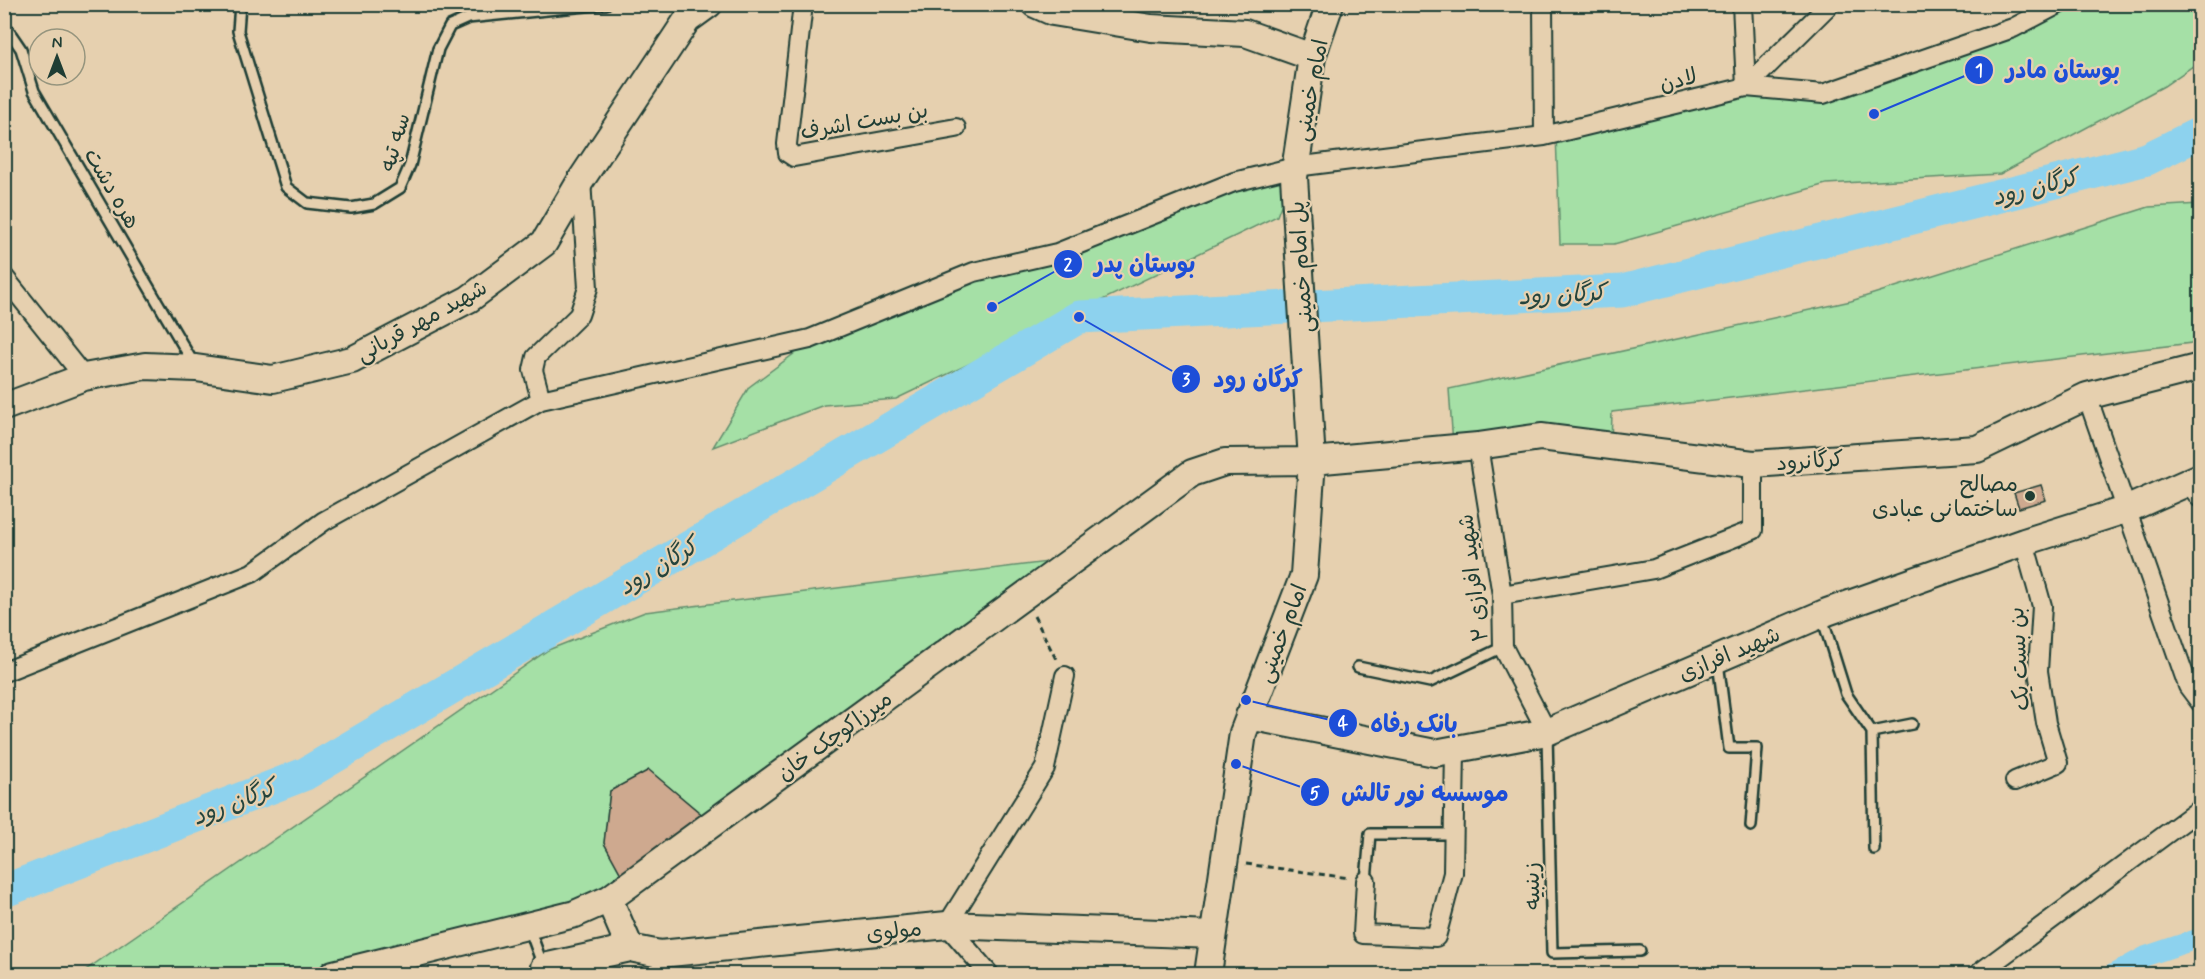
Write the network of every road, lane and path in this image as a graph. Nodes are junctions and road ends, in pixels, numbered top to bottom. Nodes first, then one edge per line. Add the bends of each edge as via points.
1 (240, 4) edge
2 (606, 4) edge
3 (709, 4) edge
4 (803, 4) edge
5 (1035, 4) edge
6 (1330, 4) edge
7 (1742, 4) edge
8 (1830, 4) edge
9 (2059, 4) edge
10 (1543, 5) edge
11 (4, 24) edge
12 (1312, 57) junction
13 (1746, 87) junction
14 (956, 128) dead end
15 (1544, 136) junction
16 (1295, 172) junction
17 (581, 180) junction
18 (5, 278) edge
19 (2200, 367) edge
20 (196, 368) junction
21 (84, 378) junction
22 (2087, 396) junction
23 (542, 400) junction
24 (4, 407) edge
25 (1311, 430) joint
26 (1478, 446) junction
27 (1312, 461) junction
28 (1753, 464) junction
29 (2196, 486) edge
30 (2128, 510) junction
31 (2024, 542) junction
32 (1502, 595) junction
33 (1024, 597) junction
34 (1821, 614) junction
35 (1503, 647) junction
36 (1717, 657) junction
37 (1358, 667) dead end
38 (4, 672) edge
39 (1065, 676) joint
40 (2200, 702) edge
41 (1249, 716) junction
42 (1912, 724) dead end
43 (1547, 732) junction
44 (1872, 732) junction
45 (1455, 749) junction
46 (2015, 781) dead end
47 (2200, 809) edge
48 (1751, 826) dead end
49 (1453, 834) junction
50 (1874, 849) dead end
51 (1223, 861) junction
52 (1366, 881) junction
53 (609, 898) junction
54 (947, 925) junction
55 (528, 926) junction
56 (1213, 935) junction
57 (630, 948) junction
58 (1640, 951) dead end
59 (545, 971) edge
60 (333, 975) edge
61 (989, 975) edge
62 (1208, 975) edge
63 (1978, 975) edge

1 - 2 lane, سه تپه via 238,31 286,187 307,203 351,208 374,204 400,188 410,165 438,49 450,26 468,18
3 - 17 street, شهید مهر قربانی via 687,20
4 - 14 street, بن بست اشرف via 787,144 788,153 794,158
5 - 12 street via 1053,12 1150,28 1245,33
6 - 12 street, امام خمینی
7 - 13 street
8 - 13 street
9 - 13 street, لادن via 2013,28 1823,94
10 - 15 street
11 - 20 lane, هره دشت via 21,49 34,91
12 - 16 street, امام خمینی
13 - 15 street, لادن
15 - 16 street, لادن
16 - 23 street, لادن via 1234,182 1057,253 974,272 810,339
16 - 25 street, پل امام خمینی
17 - 20 street, شهید مهر قربانی via 544,243 469,299 352,360 273,379
17 - 23 street via 588,288 579,315 536,357 533,370
18 - 21 street
19 - 22 street, کرگانرود
20 - 21 street, شهید مهر قربانی via 145,366
21 - 24 street, شهید مهر قربانی
22 - 28 street, کرگانرود via 1977,449
22 - 30 street
23 - 38 street, لادن via 324,520 252,573
25 - 27 street, امام خمینی
26 - 27 street, کرگانرود
26 - 28 street, کرگانرود via 1541,437
26 - 32 street, شهید افرازی ۲
27 - 33 street, میرزاکوچک خان via 1225,462 1192,473
27 - 41 street, امام خمینی via 1304,575
28 - 32 street via 1753,530 1654,569
29 - 30 street, شهید افرازی
30 - 31 street, شهید افرازی
30 - 40 street via 2188,686
31 - 34 street, شهید افرازی
31 - 46 street, بن بست یک via 2042,606 2038,671 2046,723 2058,763
32 - 35 street, شهید افرازی ۲
33 - 39 path
33 - 53 street, میرزاکوچک خان
34 - 36 street, شهید افرازی
34 - 44 lane via 1846,694
35 - 37 lane via 1430,682
35 - 43 street, شهید افرازی ۲
36 - 43 street, شهید افرازی
36 - 48 lane via 1729,748 1757,748
39 - 54 street via 1045,768
41 - 45 street, شهید افرازی via 1435,753
41 - 51 street, امام خمینی
42 - 44 lane
43 - 45 street, شهید افرازی
43 - 58 lane, زینبیه via 1552,953
44 - 50 lane
45 - 49 street
47 - 63 street
49 - 52 lane via 1370,834
49 - 52 street via 1453,873 1436,937 1363,934
51 - 52 path
51 - 56 street, امام خمینی
53 - 55 street, میرزاکوچک خان via 575,914
53 - 57 street
54 - 56 street, مولوی
54 - 57 street, مولوی via 660,954
54 - 61 street
55 - 59 lane
55 - 60 street, میرزاکوچک خان
56 - 62 street, امام خمینی
57 - 59 street

